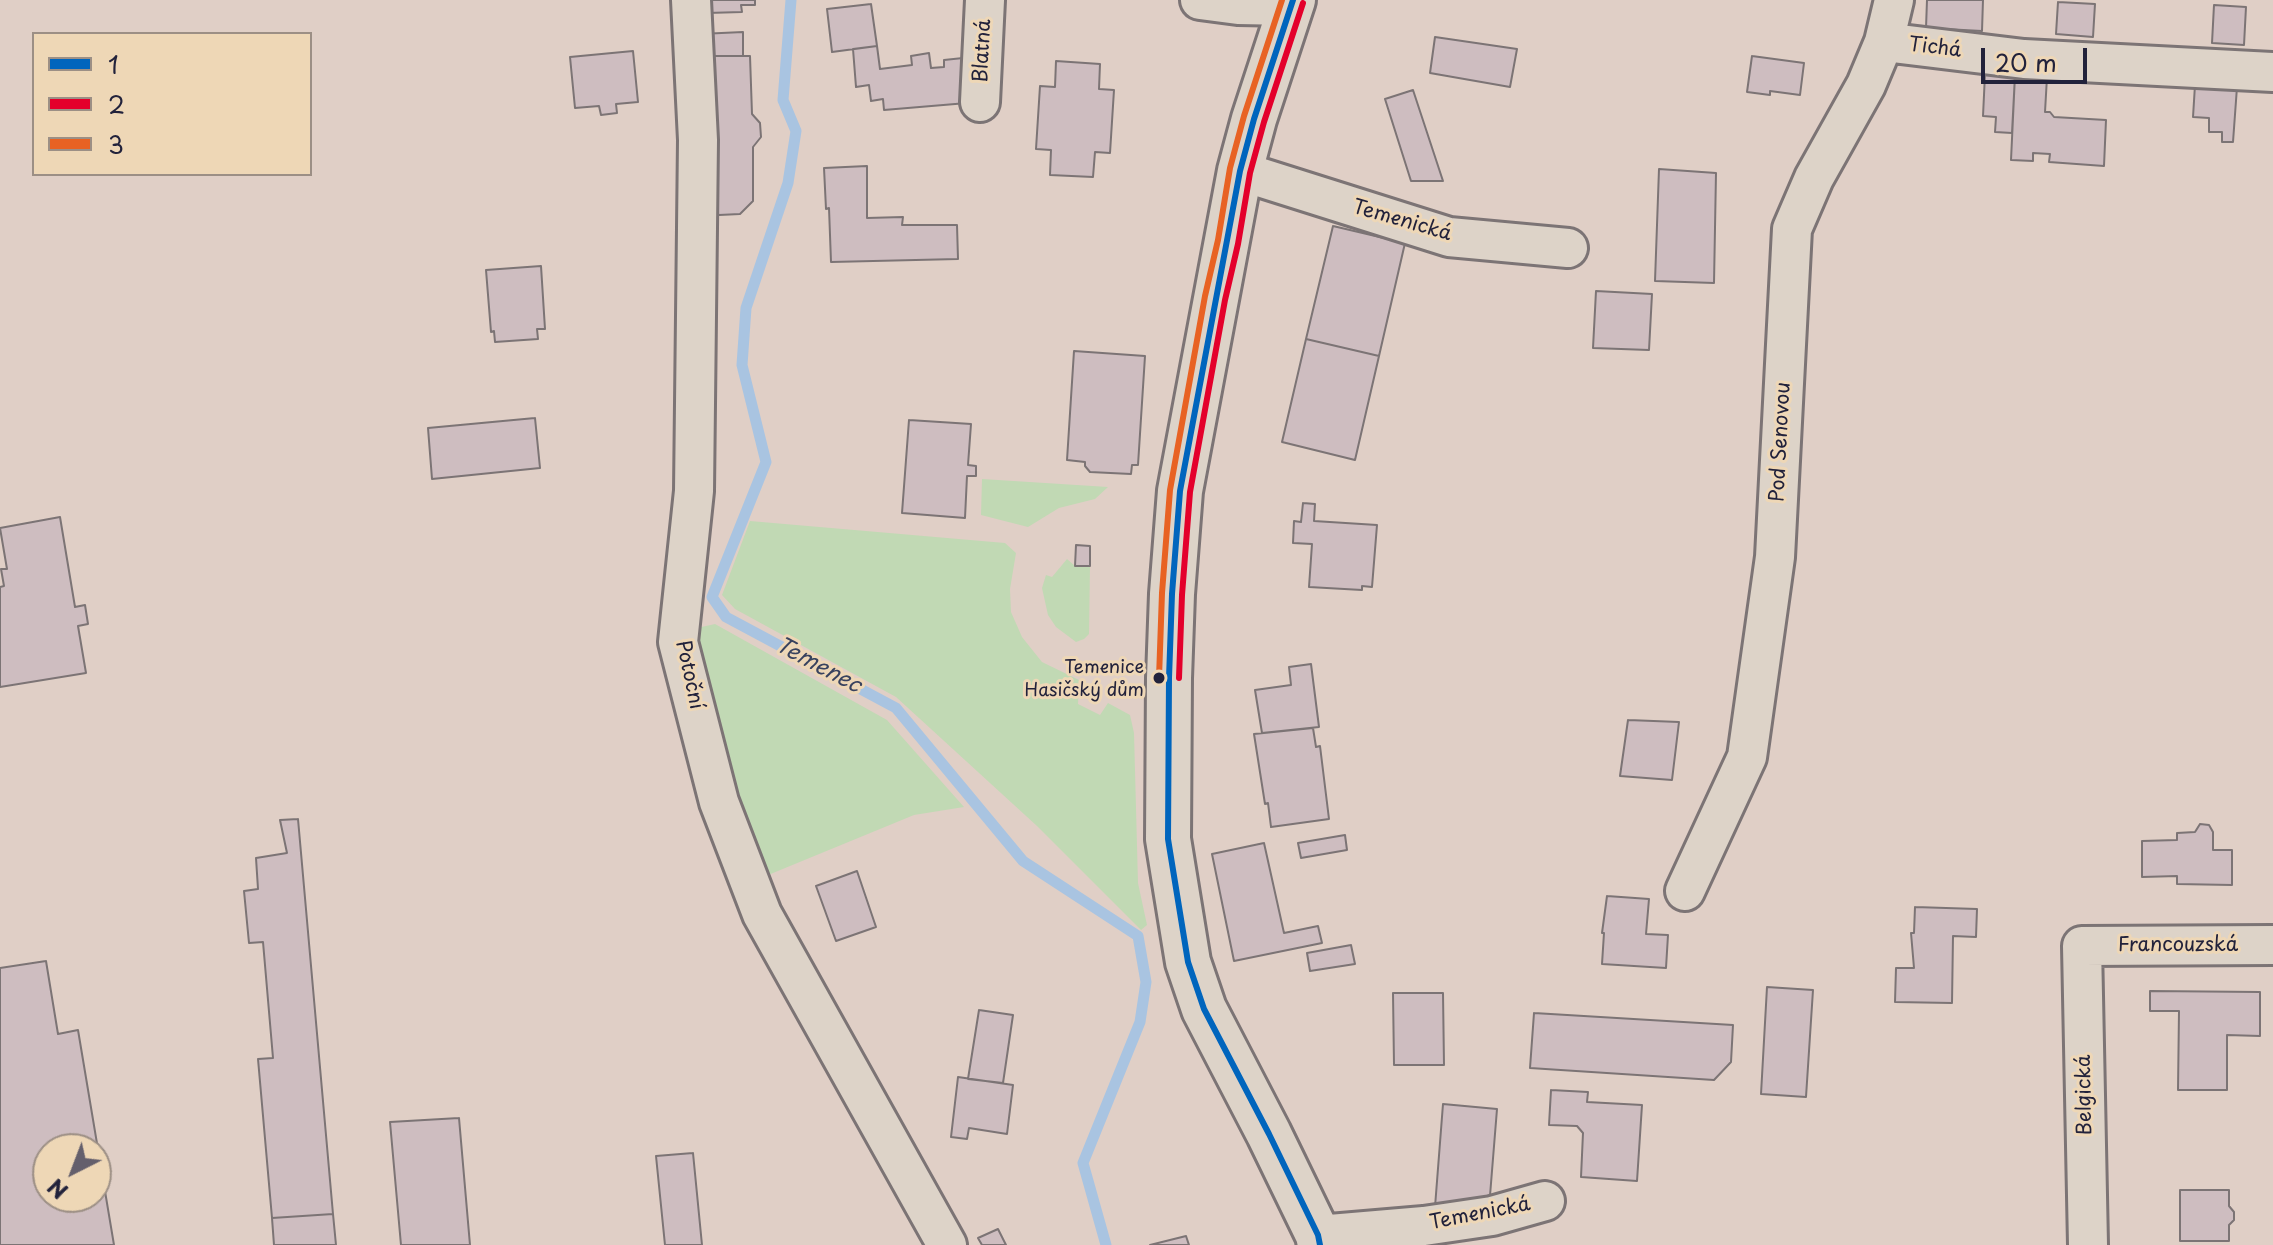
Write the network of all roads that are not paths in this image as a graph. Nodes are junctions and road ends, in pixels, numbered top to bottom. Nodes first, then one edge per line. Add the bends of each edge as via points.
1 (691, 0) edge
2 (985, 0) edge
3 (1200, 0) edge
4 (1894, 0) edge
5 (1292, 3) edge
6 (1884, 42) junction
7 (2273, 72) edge
8 (980, 102) dead end
9 (1240, 171) junction
10 (1568, 248) dead end
11 (1685, 891) dead end
12 (2273, 945) edge
13 (2082, 946) joint
14 (1545, 1201) dead end
15 (1319, 1240) edge
16 (947, 1245) edge
17 (2088, 1245) edge

1 - 16 street, Potoční via 698,140 694,491 678,642 719,802 762,914
2 - 8 street, Blatná
3 - 5 street
4 - 6 street, Pod Senovou
5 - 9 street, Temenická
6 - 7 street, Tichá via 2024,59
6 - 11 street, Pod Senovou via 1792,229 1775,557 1747,757
9 - 10 street, Temenická via 1449,237
9 - 15 street, Temenická via 1180,491 1169,678 1168,839 1188,962 1204,1009
12 - 13 street, Francouzská
13 - 17 street, Belgická
14 - 15 street, Temenická via 1492,1216

